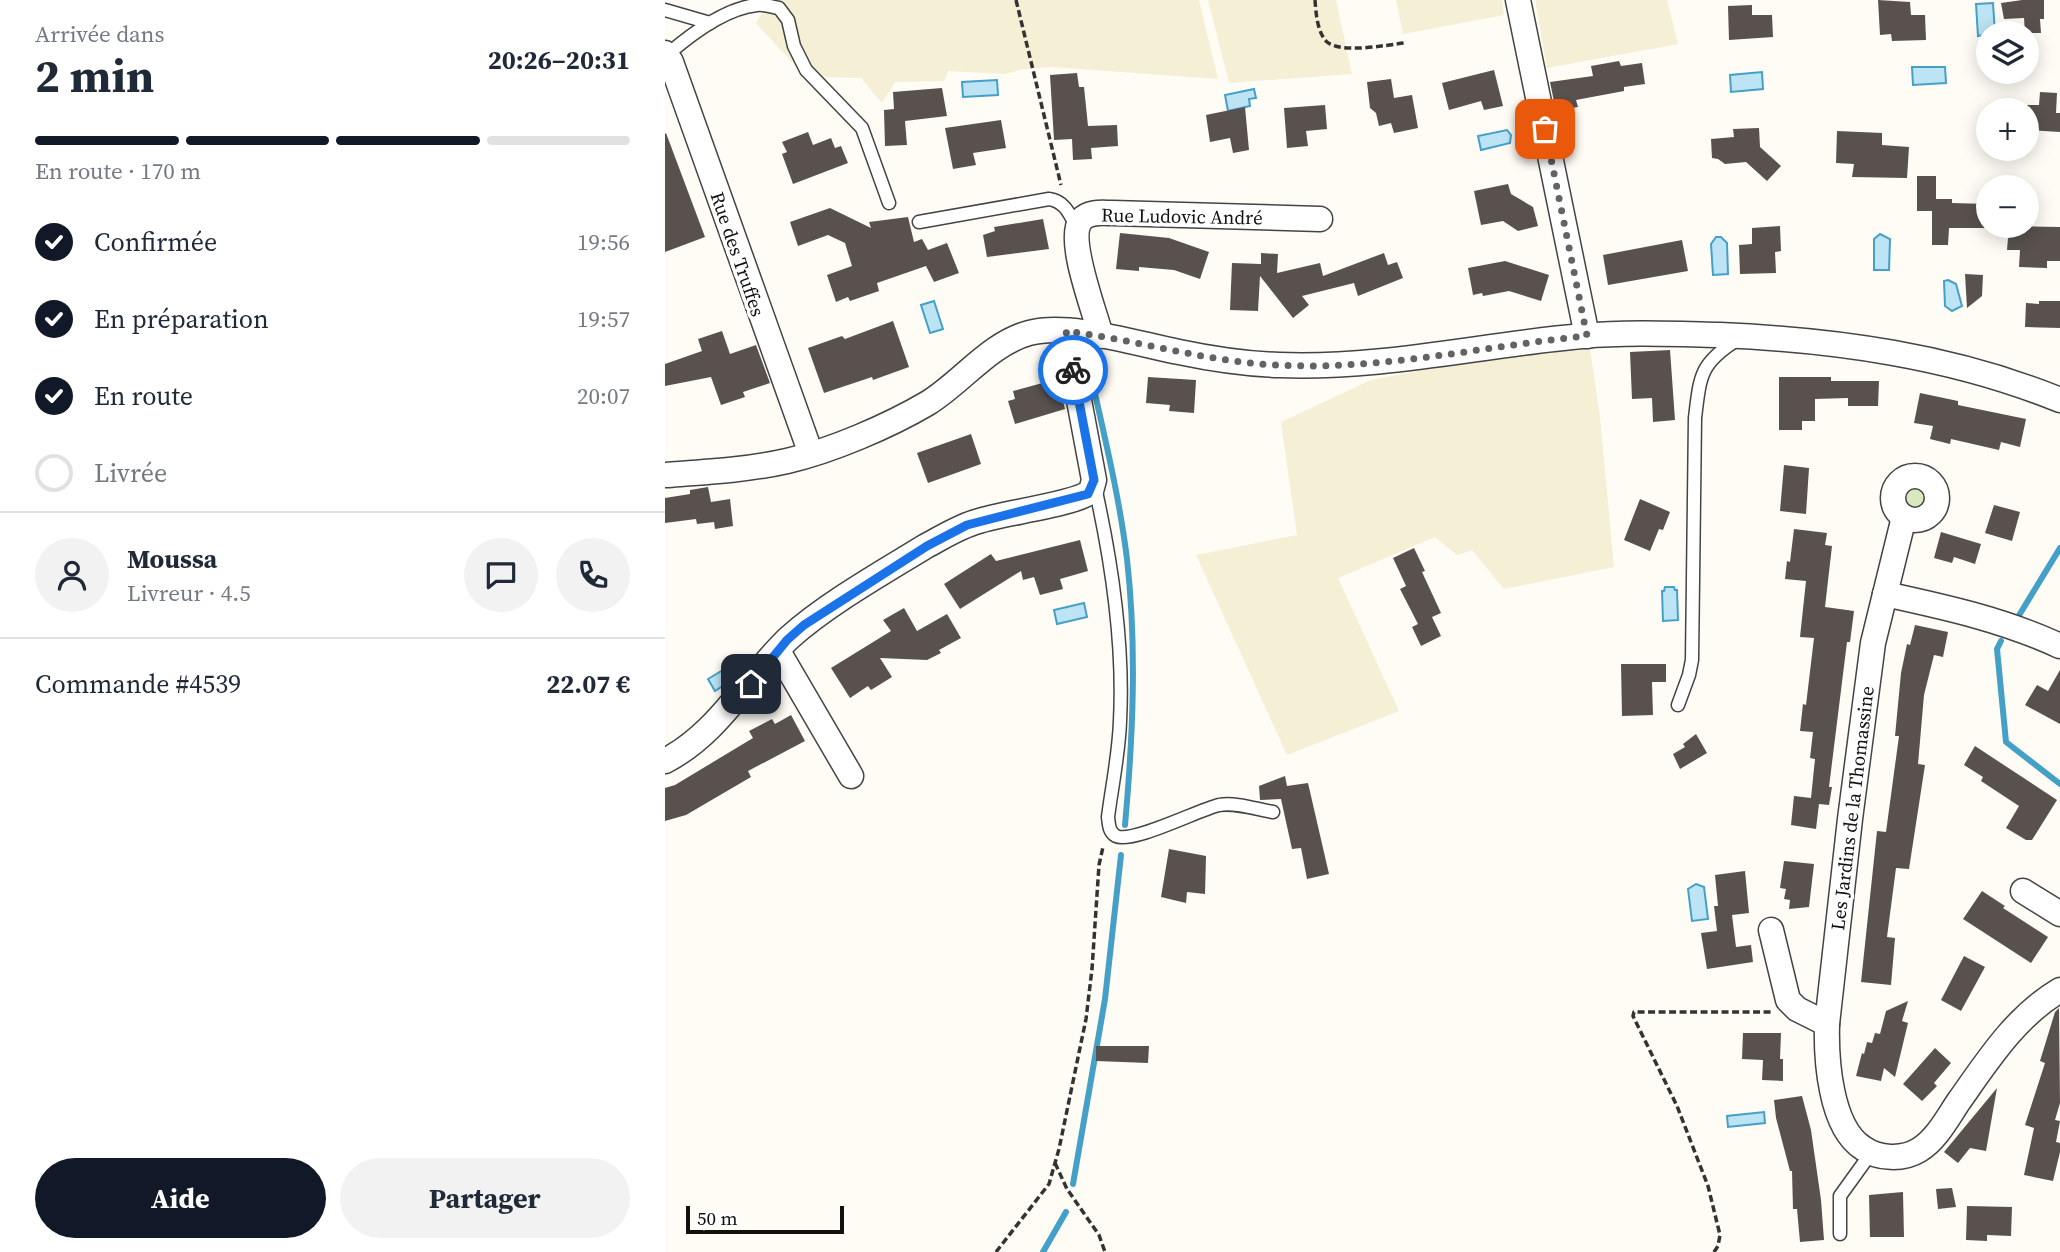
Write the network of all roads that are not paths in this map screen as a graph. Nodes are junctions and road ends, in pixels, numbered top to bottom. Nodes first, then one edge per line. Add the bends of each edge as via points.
1 (1518, 0) edge
2 (665, 10) edge
3 (710, 23) junction
4 (666, 54) edge
5 (888, 203) dead end
6 (1320, 219) dead end
7 (919, 222) dead end
8 (1077, 228) junction
9 (1066, 331) junction
10 (1101, 336) junction
11 (1587, 336) junction
12 (1742, 336) junction
13 (2060, 400) edge
14 (811, 454) junction
15 (665, 475) edge
16 (1094, 480) junction
17 (1904, 517) dead end
18 (1885, 594) junction
19 (2060, 646) edge
20 (778, 651) junction
21 (1678, 705) dead end
22 (665, 761) edge
23 (851, 776) dead end
24 (1273, 812) dead end
25 (2023, 891) dead end
26 (2060, 914) edge
27 (1771, 930) dead end
28 (2060, 990) edge
29 (1827, 1024) junction
30 (1871, 1153) junction
31 (1840, 1234) dead end

1 - 11 street
2 - 3 lane
3 - 4 lane
3 - 5 lane via 758,5 785,13 806,70 862,128
4 - 14 street, Rue des Truffes
6 - 8 street, Rue Ludovic André via 1094,213
7 - 8 lane via 1049,199 1064,205
8 - 10 street, Rue Ludovic André via 1077,249
9 - 10 street
9 - 14 street via 1039,331 1014,339 915,410
9 - 16 street
10 - 11 street via 1206,357 1299,365 1367,363
11 - 12 street
12 - 13 street via 1868,347 1963,369
12 - 21 lane via 1709,361 1699,386 1692,660
14 - 15 street via 738,469
16 - 20 street via 1085,496 979,520 946,536 804,625
16 - 24 lane via 1111,573 1121,693 1109,829 1123,838 1141,835 1222,805
17 - 18 street, Les Jardins de la Thomassine
18 - 19 street via 2019,628
18 - 29 street, Les Jardins de la Thomassine via 1866,689
20 - 22 street via 715,723
20 - 23 street
25 - 26 street
27 - 29 street via 1788,1000
28 - 30 street via 2001,1042 1929,1143 1902,1156
29 - 30 street, Les Jardins de la Thomassine via 1828,1066 1840,1118 1853,1141
30 - 31 lane via 1840,1196

